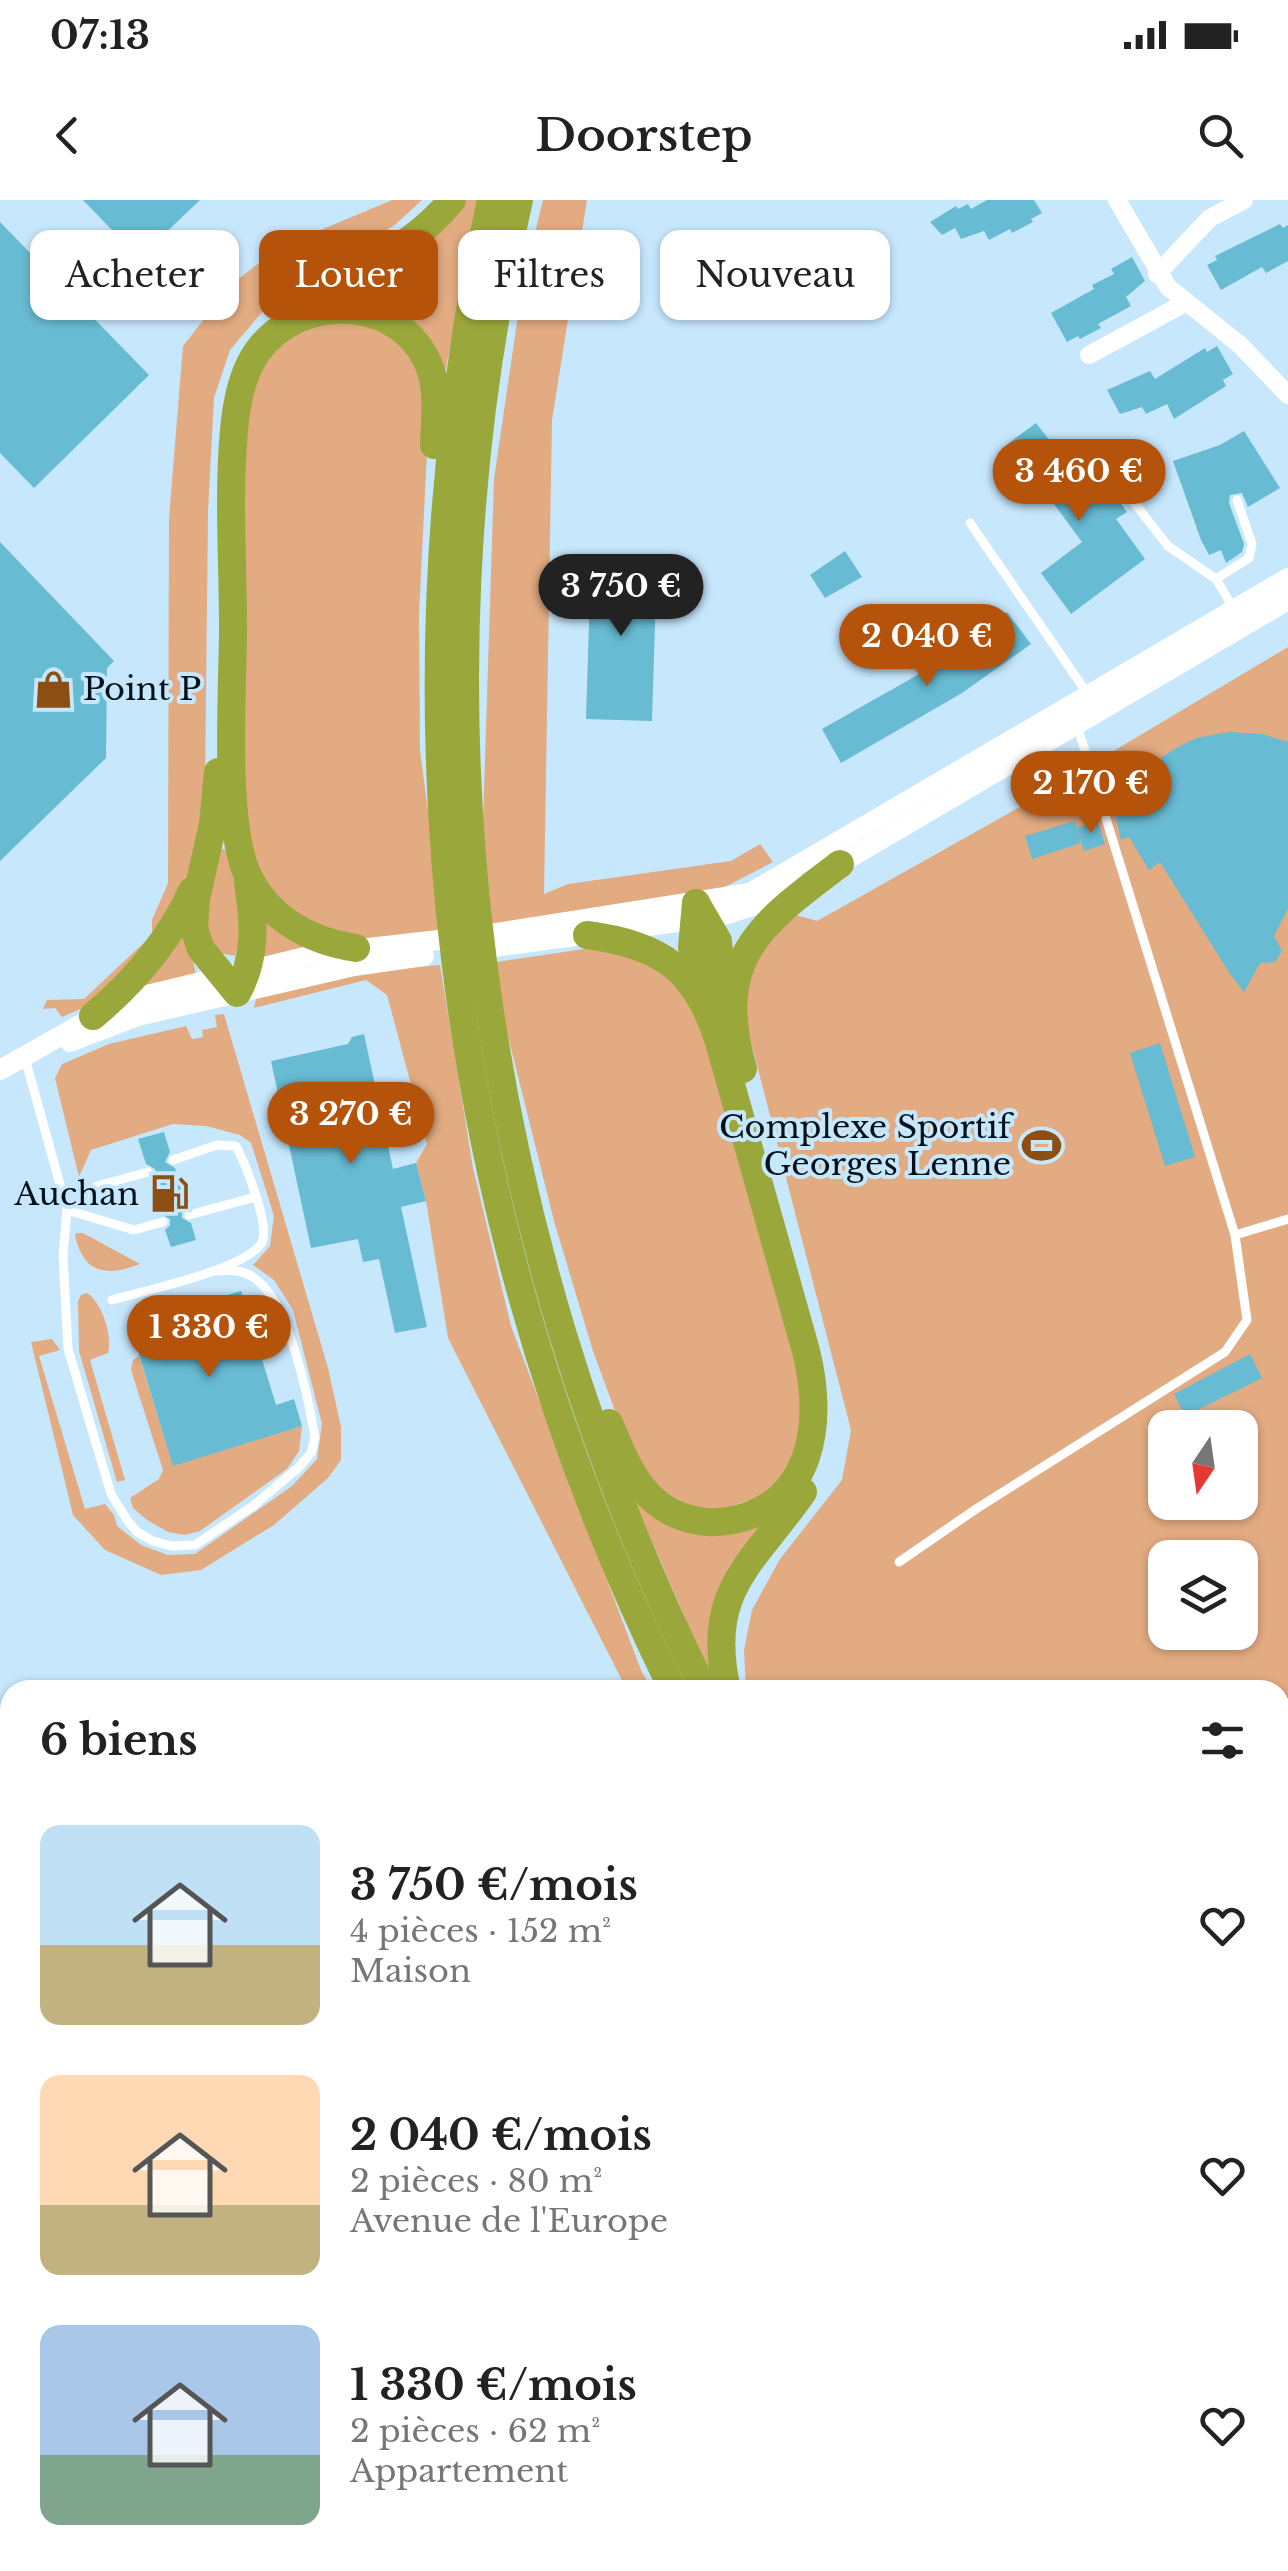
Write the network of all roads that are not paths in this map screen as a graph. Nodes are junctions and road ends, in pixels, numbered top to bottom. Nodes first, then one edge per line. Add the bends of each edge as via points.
1 (452, 200) edge
2 (492, 200) edge
3 (519, 200) edge
4 (1117, 200) edge
5 (1244, 200) edge
6 (1157, 274) junction
7 (1184, 303) junction
8 (1089, 356) dead end
9 (1288, 395) edge
10 (1126, 491) dead end
11 (1237, 500) dead end
12 (970, 523) dead end
13 (1216, 579) junction
14 (1286, 583) edge
15 (1239, 618) junction
16 (438, 631) junction
17 (1094, 703) junction
18 (1077, 725) junction
19 (840, 864) junction
20 (202, 872) junction
21 (246, 872) junction
22 (459, 876) junction
23 (699, 914) junction
24 (648, 919) junction
25 (587, 935) junction
26 (356, 948) junction
27 (235, 980) junction
28 (703, 998) junction
29 (93, 1016) junction
30 (26, 1058) junction
31 (741, 1061) junction
32 (0, 1070) edge
33 (173, 1160) dead end
34 (148, 1172) dead end
35 (255, 1196) junction
36 (67, 1210) junction
37 (189, 1215) dead end
38 (1288, 1219) edge
39 (163, 1222) dead end
40 (1235, 1235) junction
41 (215, 1270) junction
42 (546, 1282) junction
43 (112, 1300) dead end
44 (898, 1562) dead end
45 (669, 1680) edge
46 (700, 1680) edge
47 (726, 1680) edge

1 - 20 highway via 402,245 266,321 234,371 221,460 217,797
2 - 16 highway via 452,430
3 - 22 highway via 492,344 470,530
4 - 6 street
5 - 6 street via 1210,218
6 - 7 street
7 - 8 street
7 - 9 street via 1240,345
10 - 13 lane via 1168,546
11 - 13 lane via 1252,544 1249,558
12 - 17 lane
13 - 15 lane
14 - 15 street
15 - 17 street
16 - 21 highway via 431,513 436,402 428,361 402,330 375,315 342,308 305,315 255,354 240,389 234,430 234,782
16 - 22 highway via 439,794
17 - 18 street
17 - 23 street via 760,888
18 - 19 street
18 - 40 lane
19 - 23 street via 772,899
19 - 31 highway via 781,910 742,957 734,997
20 - 27 highway via 196,936
20 - 29 highway via 157,951
21 - 26 highway via 290,925
21 - 27 highway via 254,928
22 - 42 highway
22 - 45 highway via 462,1019 496,1196 539,1356 610,1548
23 - 24 street
23 - 28 highway via 693,956
23 - 31 highway via 718,941 726,1018
24 - 25 street
24 - 26 street
25 - 27 street
25 - 28 highway via 655,952
26 - 27 street
27 - 29 street via 122,1001
27 - 30 street
28 - 42 highway via 812,1376 812,1437 795,1480 761,1510 730,1520 696,1520 657,1503 620,1451
29 - 30 street
30 - 32 street
30 - 36 lane
31 - 47 highway via 818,1343 826,1406 811,1479 755,1551 731,1595 721,1646
33 - 35 lane via 236,1146
34 - 36 lane via 97,1186
35 - 37 lane
35 - 41 lane via 261,1244
36 - 39 lane via 134,1230
36 - 41 lane via 68,1349 111,1494 136,1532 171,1546 194,1545 253,1506 298,1468 315,1438 284,1318 271,1293 238,1270
38 - 40 lane
40 - 44 lane via 1247,1320 1225,1352
41 - 43 lane
42 - 46 highway via 620,1500

